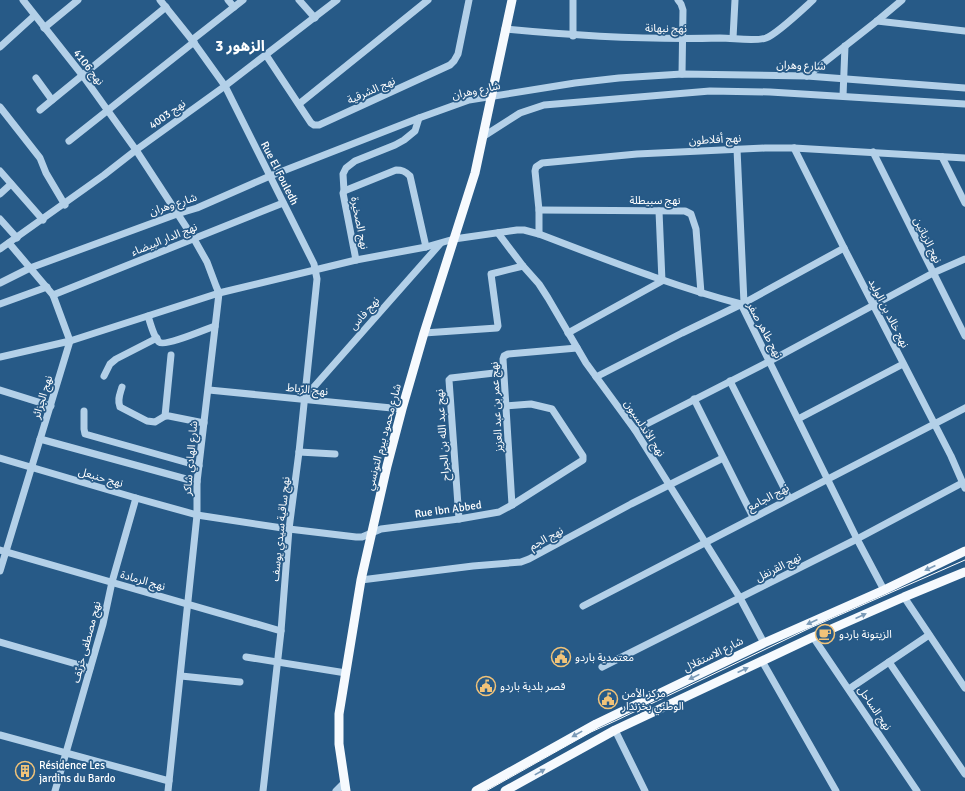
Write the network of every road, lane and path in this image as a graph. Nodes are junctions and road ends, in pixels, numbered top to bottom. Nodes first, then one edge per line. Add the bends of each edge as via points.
1 (23, 0) edge
2 (78, 0) edge
3 (160, 0) edge
4 (228, 0) edge
5 (243, 0) edge
6 (299, 0) edge
7 (337, 0) edge
8 (428, 0) edge
9 (469, 0) edge
10 (512, 0) edge
11 (573, 0) edge
12 (678, 0) edge
13 (736, 0) edge
14 (813, 0) edge
15 (902, 0) edge
16 (166, 7) junction
17 (234, 7) junction
18 (34, 16) junction
19 (315, 18) junction
20 (877, 21) junction
21 (44, 28) junction
22 (505, 29) junction
23 (965, 31) edge
24 (573, 36) junction
25 (733, 38) junction
26 (683, 40) junction
27 (193, 41) junction
28 (845, 46) junction
29 (0, 47) edge
30 (266, 55) junction
31 (682, 74) junction
32 (82, 76) junction
33 (807, 76) junction
34 (36, 78) dead end
35 (843, 78) junction
36 (225, 86) junction
37 (965, 88) edge
38 (843, 96) junction
39 (491, 97) junction
40 (52, 100) junction
41 (299, 104) junction
42 (965, 104) edge
43 (0, 107) edge
44 (40, 110) dead end
45 (107, 110) junction
46 (419, 118) junction
47 (484, 136) junction
48 (69, 141) dead end
49 (794, 148) junction
50 (737, 149) junction
51 (136, 150) junction
52 (873, 152) junction
53 (942, 157) junction
54 (965, 158) edge
55 (0, 171) edge
56 (270, 176) junction
57 (11, 184) junction
58 (344, 191) junction
59 (0, 194) edge
60 (965, 203) edge
61 (283, 204) junction
62 (65, 205) junction
63 (539, 210) junction
64 (659, 212) junction
65 (177, 214) junction
66 (0, 219) edge
67 (43, 220) junction
68 (498, 233) junction
69 (539, 234) junction
70 (17, 238) junction
71 (194, 239) junction
72 (454, 239) junction
73 (9, 243) junction
74 (440, 243) junction
75 (426, 247) junction
76 (844, 248) junction
77 (0, 249) edge
78 (356, 260) junction
79 (965, 260) edge
80 (523, 266) junction
81 (30, 268) junction
82 (316, 270) junction
83 (933, 273) junction
84 (662, 281) junction
85 (0, 283) edge
86 (47, 287) junction
87 (219, 293) junction
88 (701, 294) junction
89 (53, 295) junction
90 (0, 304) edge
91 (742, 304) junction
92 (873, 306) junction
93 (148, 316) junction
94 (215, 326) junction
95 (424, 333) junction
96 (568, 334) junction
97 (965, 336) edge
98 (157, 338) junction
99 (70, 341) junction
100 (577, 348) junction
101 (171, 355) dead end
102 (0, 358) edge
103 (770, 361) junction
104 (903, 364) junction
105 (503, 372) junction
106 (104, 376) dead end
107 (596, 377) junction
108 (730, 381) junction
109 (122, 387) dead end
110 (0, 390) edge
111 (209, 390) junction
112 (305, 398) junction
113 (694, 400) junction
114 (51, 406) junction
115 (506, 406) junction
116 (965, 408) edge
117 (402, 409) junction
118 (84, 411) dead end
119 (165, 416) junction
120 (798, 419) junction
121 (204, 423) junction
122 (933, 424) junction
123 (635, 430) junction
124 (40, 440) junction
125 (299, 452) junction
126 (335, 454) dead end
127 (0, 458) edge
128 (722, 458) junction
129 (199, 466) junction
130 (32, 468) junction
131 (828, 479) junction
132 (197, 482) junction
133 (669, 485) junction
134 (964, 485) edge
135 (136, 498) junction
136 (789, 498) junction
137 (512, 505) junction
138 (197, 515) junction
139 (753, 518) junction
140 (459, 519) junction
141 (289, 529) junction
142 (372, 533) junction
143 (857, 539) junction
144 (704, 542) junction
145 (3, 551) edge
146 (965, 551) edge
147 (0, 571) edge
148 (965, 572) edge
149 (361, 580) junction
150 (112, 582) junction
151 (884, 590) junction
152 (904, 597) junction
153 (740, 598) junction
154 (188, 605) junction
155 (583, 606) dead end
156 (281, 631) junction
157 (929, 635) junction
158 (813, 637) junction
159 (0, 642) edge
160 (764, 643) junction
161 (246, 657) dead end
162 (277, 661) junction
163 (762, 661) junction
164 (889, 662) junction
165 (602, 667) dead end
166 (90, 668) junction
167 (346, 673) junction
168 (181, 676) junction
169 (240, 682) dead end
170 (965, 688) edge
171 (849, 689) junction
172 (615, 730) junction
173 (0, 735) edge
174 (67, 753) junction
175 (965, 774) edge
176 (169, 781) junction
177 (345, 787) edge
178 (55, 791) edge
179 (168, 791) edge
180 (263, 791) edge
181 (336, 791) edge
182 (476, 791) edge
183 (505, 791) edge
184 (645, 791) edge
185 (836, 791) edge
186 (917, 791) edge

1 - 18 street, نهج 4106
2 - 21 street
3 - 16 street, Rue El Fouledh
4 - 17 street
5 - 17 street
6 - 19 street
7 - 19 street, نهج 4003
8 - 41 street
9 - 41 street, نهج الشرقية via 458,54 450,66 319,125 312,123
10 - 22 main road, شارع محمود بيرم التونسي
11 - 24 street
12 - 26 street via 683,10
13 - 25 street
14 - 25 street, نهج نبهانة via 772,35 758,39
15 - 20 street
16 - 27 street, Rue El Fouledh
16 - 32 street
17 - 27 street
18 - 21 street, نهج 4106
18 - 29 street
19 - 30 street, نهج 4003
20 - 23 street
20 - 28 street
21 - 32 street, نهج 4106
22 - 24 street, نهج نبهانة
22 - 39 main road, شارع محمود بيرم التونسي
24 - 26 street, نهج نبهانة
25 - 26 street, نهج نبهانة
26 - 31 street
27 - 36 street, Rue El Fouledh
27 - 45 street
28 - 33 street
28 - 35 street
30 - 36 street, نهج 4003
30 - 41 street, نهج الشرقية
31 - 33 street, شارع وهران
31 - 39 street, شارع وهران via 575,83
32 - 40 street
32 - 45 street, نهج 4106
33 - 35 street, شارع وهران
34 - 40 street
35 - 37 street, شارع وهران
35 - 38 street
36 - 51 street, نهج 4003
36 - 56 street, Rue El Fouledh
38 - 42 street
38 - 47 street via 710,91 544,105 520,113
39 - 46 street, شارع وهران via 468,100
39 - 47 main road, شارع محمود بيرم التونسي
40 - 44 street
43 - 62 street via 40,158
45 - 48 street
45 - 51 street, نهج 4106
46 - 56 street, شارع وهران
46 - 58 street via 415,131 404,140 395,146 354,161 346,168 343,174
47 - 72 main road, شارع محمود بيرم التونسي
49 - 50 street, نهج أفلاطون
49 - 52 street, نهج أفلاطون
49 - 76 street, نهج خالد بن الوليد
50 - 63 street, نهج أفلاطون via 637,154 542,163 535,170
50 - 91 street
51 - 62 street, نهج 4003
51 - 65 street, شارع الهادي شاكر
52 - 53 street, نهج أفلاطون
52 - 83 street, نهج الزياتين
53 - 54 street, نهج أفلاطون
53 - 60 street
55 - 57 street
56 - 61 street, Rue El Fouledh
56 - 65 street, شارع وهران via 213,202
57 - 59 street
57 - 67 street
58 - 75 street, نهج الصخيرة via 396,170 406,172 410,176
58 - 78 street, نهج الصخيرة
61 - 71 street, نهج الدار البيضاء
61 - 82 street, Rue El Fouledh
62 - 67 street, نهج 4003
63 - 64 street, نهج سبيطلة
63 - 69 street, نهج أفلاطون
64 - 84 street
64 - 88 street, نهج سبيطلة via 685,211 691,214 696,228
65 - 71 street, شارع الهادي شاكر
65 - 81 street, شارع وهران
66 - 70 street
67 - 70 street, نهج 4003
68 - 69 street, نهج طاهر صفر via 520,230
68 - 72 street, نهج طاهر صفر
68 - 80 street, نهج الأندلسيون
69 - 84 street, نهج طاهر صفر
70 - 73 street, نهج 4003
71 - 87 street, شارع الهادي شاكر via 207,262
71 - 89 street, نهج الدار البيضاء
72 - 74 street, نهج طاهر صفر
72 - 95 main road, شارع محمود بيرم التونسي
73 - 77 street, نهج 4003
73 - 81 street
74 - 75 street, نهج طاهر صفر
74 - 112 street, نهج فاس
75 - 78 street, نهج طاهر صفر
76 - 91 street
76 - 92 street, نهج خالد بن الوليد
78 - 82 street, نهج طاهر صفر
79 - 83 street
80 - 95 street via 491,274 497,328
80 - 96 street, نهج الأندلسيون via 539,284
81 - 85 street, شارع وهران
81 - 86 street
82 - 87 street, نهج طاهر صفر
82 - 112 street, نهج ساقية سيدي يوسف
83 - 92 street
83 - 97 street, نهج الزياتين
84 - 88 street, نهج طاهر صفر
84 - 96 street
86 - 89 street
86 - 90 street
87 - 93 street, نهج طاهر صفر
87 - 94 street, شارع الهادي شاكر
88 - 91 street, نهج طاهر صفر
89 - 99 street
91 - 103 street, نهج طاهر صفر
91 - 107 street
92 - 103 street
92 - 104 street, نهج خالد بن الوليد
93 - 98 street
93 - 99 street, نهج طاهر صفر
94 - 98 street via 167,343 159,342
94 - 111 street, شارع الهادي شاكر
95 - 117 main road, شارع محمود بيرم التونسي
96 - 100 street, نهج الأندلسيون
98 - 106 street via 116,359 110,364
99 - 102 street, نهج طاهر صفر
99 - 114 street, نهج الجزائر
100 - 105 street, نهج عمر بن عبد العزيز via 508,354 503,359
100 - 107 street, نهج الأندلسيون
101 - 119 street
103 - 108 street
103 - 120 street, نهج طاهر صفر
104 - 120 street
104 - 122 street, نهج خالد بن الوليد
105 - 115 street, نهج عمر بن عبد العزيز
105 - 140 street, نهج عبد الله بن الجراح via 449,380
107 - 123 street, نهج الأندلسيون
108 - 113 street
108 - 136 street
109 - 119 street via 118,403 123,409 152,422 159,421
110 - 114 street
111 - 112 street, نهج الرّباط
111 - 121 street, شارع الهادي شاكر
112 - 117 street, نهج الرّباط
112 - 125 street, نهج ساقية سيدي يوسف
113 - 123 street
113 - 128 street
114 - 124 street, نهج الجزائر
115 - 137 street, نهج عمر بن عبد العزيز
115 - 137 street, Rue Ibn Abbed via 531,404 552,409 584,458 582,462
116 - 122 street, نهج الجامع
117 - 142 main road, شارع محمود بيرم التونسي via 386,466
118 - 129 street via 85,434
119 - 121 street
120 - 131 street, نهج طاهر صفر
121 - 129 street, شارع الهادي شاكر
122 - 131 street, نهج الجامع
122 - 134 street, نهج خالد بن الوليد
123 - 133 street, نهج الأندلسيون
124 - 130 street, نهج الجزائر
124 - 132 street
125 - 126 street
125 - 141 street, نهج ساقية سيدي يوسف
127 - 130 street, نهج حنبعل
128 - 133 street, نهج الجم
128 - 139 street
129 - 132 street, شارع الهادي شاكر
130 - 135 street, نهج حنبعل
130 - 145 street, نهج الجزائر
131 - 136 street, نهج الجامع
131 - 143 street, نهج طاهر صفر
132 - 138 street, شارع الهادي شاكر
133 - 144 street, نهج الأندلسيون
133 - 149 street, نهج الجم via 521,562
134 - 143 street, نهج القرنفل
135 - 138 street, نهج حنبعل
135 - 150 street, نهج مصطفى خريّف
136 - 139 street, نهج الجامع
137 - 140 street, Rue Ibn Abbed via 499,512
138 - 141 street, Rue Ibn Abbed
138 - 154 street, شارع الهادي شاكر
139 - 144 street, نهج الجامع
140 - 142 street, Rue Ibn Abbed via 382,529
141 - 142 street, Rue Ibn Abbed via 356,537
141 - 156 street, نهج ساقية سيدي يوسف
142 - 149 main road, شارع محمود بيرم التونسي
143 - 151 street, نهج طاهر صفر
143 - 153 street, نهج القرنفل
144 - 153 street, نهج الأندلسيون
144 - 155 street, نهج الجامع
145 - 147 street, نهج الجزائر
145 - 150 street, نهج الرمادة
146 -> 151 main road, شارع الاستقلال
148 - 152 main road
149 - 167 main road, شارع محمود بيرم التونسي
150 - 154 street, نهج الرمادة
150 - 166 street, نهج مصطفى خريّف
151 -> 160 main road, شارع الاستقلال
152 - 157 street
158 -> 152 main road
153 - 160 street, نهج الأندلسيون
153 - 165 street, نهج القرنفل
154 - 156 street, نهج الرمادة
154 - 168 street, شارع الهادي شاكر
156 - 162 street, نهج ساقية سيدي يوسف
157 - 164 street
157 - 170 street
158 - 163 main road
158 - 171 street, نهج الساحل
159 - 166 street
160 -> 182 main road, شارع الاستقلال via 596,724
161 - 162 street
162 - 167 street
162 - 180 street, نهج ساقية سيدي يوسف
172 -> 163 main road
163 - 185 street
164 - 171 street
164 - 175 street
166 - 174 street, نهج مصطفى خريّف
167 - 177 main road, شارع محمود بيرم التونسي via 338,729
168 - 169 street
168 - 176 street, شارع الهادي شاكر
171 - 186 street, نهج الساحل
183 -> 172 main road
172 - 184 street
173 - 174 street
174 - 176 street
174 - 178 street, نهج مصطفى خريّف
176 - 179 street, شارع الهادي شاكر
177 - 181 street

